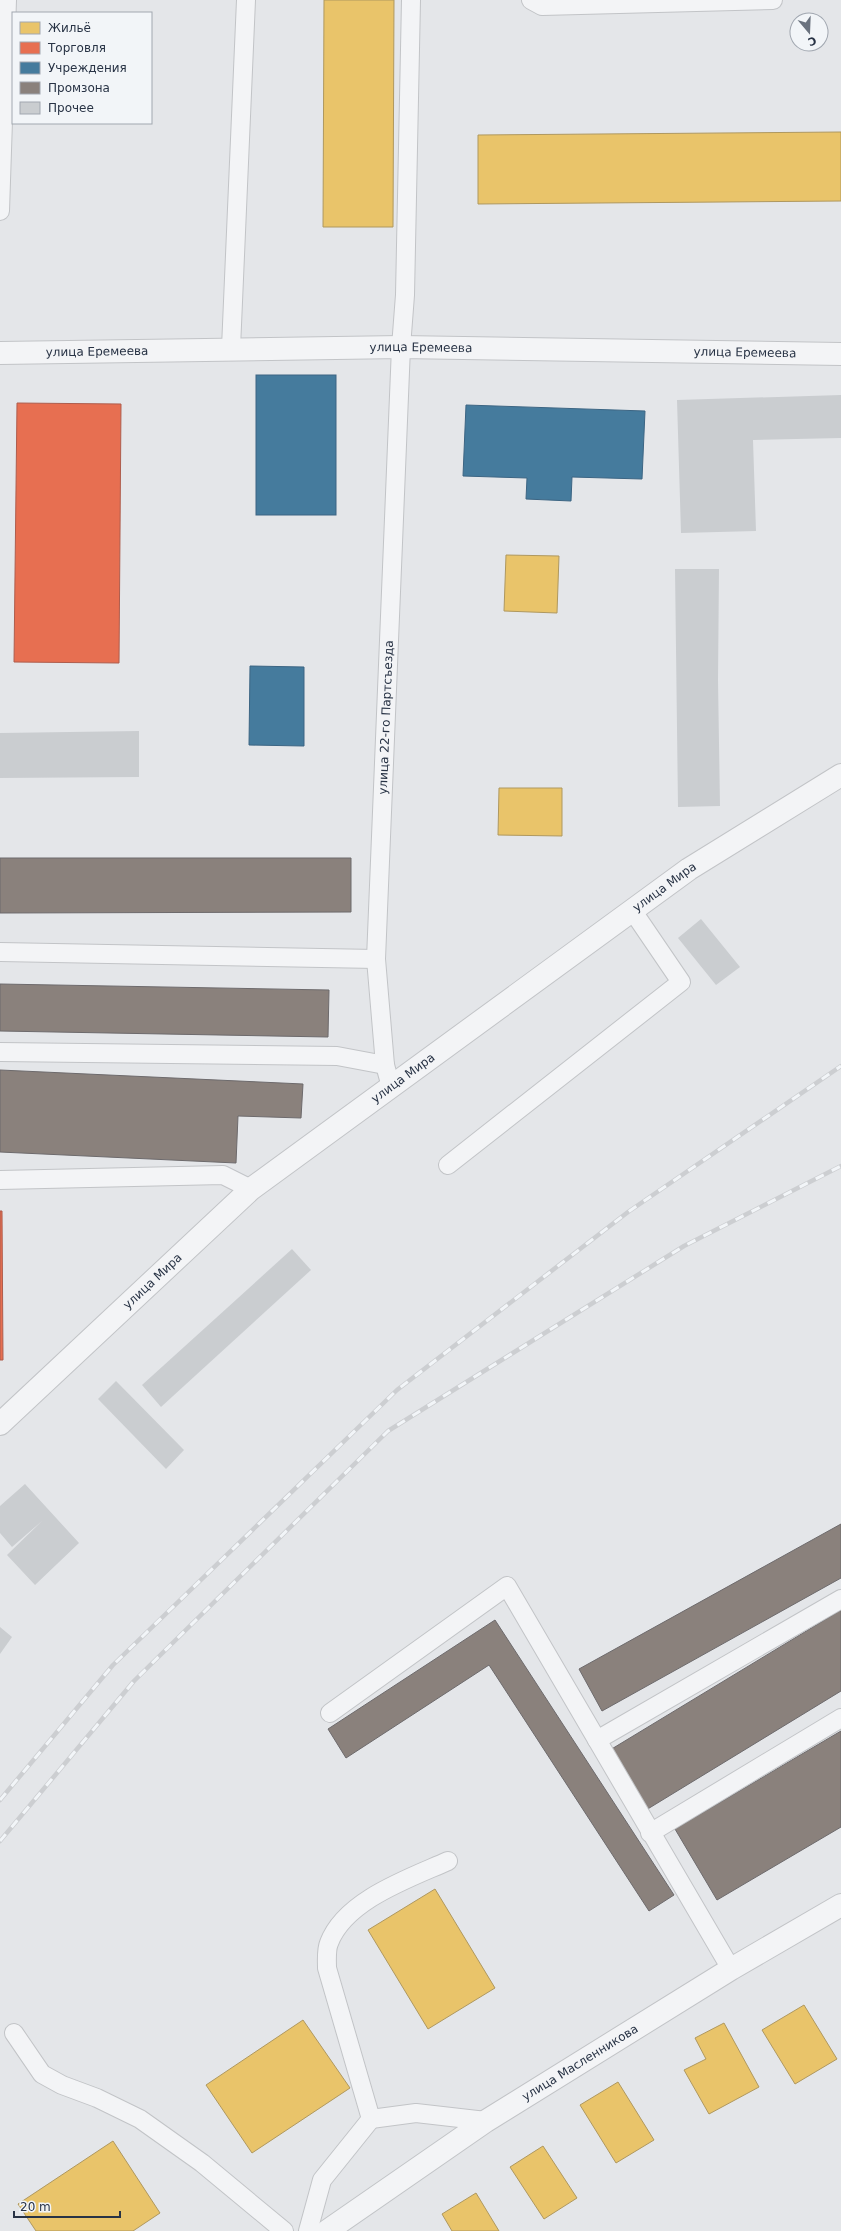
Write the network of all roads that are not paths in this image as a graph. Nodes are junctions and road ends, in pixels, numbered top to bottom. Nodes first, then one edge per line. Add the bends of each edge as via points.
1 (7, 0) edge
2 (246, 0) edge
3 (411, 0) edge
4 (531, 0) edge
5 (773, 0) edge
6 (0, 211) edge
7 (401, 347) junction
8 (231, 348) junction
9 (0, 354) edge
10 (841, 354) edge
11 (841, 775) edge
12 (632, 910) junction
13 (0, 952) edge
14 (376, 959) junction
15 (0, 1052) edge
16 (385, 1065) junction
17 (391, 1087) junction
18 (448, 1165) dead end
19 (0, 1180) edge
20 (251, 1189) junction
21 (0, 1424) edge
22 (841, 1599) edge
23 (330, 1713) dead end
24 (841, 1718) edge
25 (596, 1740) junction
26 (650, 1833) junction
27 (448, 1861) dead end
28 (841, 1905) edge
29 (731, 1969) junction
30 (14, 2033) dead end
31 (371, 2119) junction
32 (486, 2121) junction
33 (284, 2231) edge
34 (308, 2231) edge
35 (327, 2231) edge

1 - 6 lane
2 - 8 lane
3 - 7 lane, улица 22-го Партсъезда via 405,295
4 - 5 lane via 542,6
7 - 8 street, улица Еремеева
7 - 10 street, улица Еремеева
7 - 14 lane, улица 22-го Партсъезда
8 - 9 street, улица Еремеева
11 - 12 street, улица Мира via 690,869
12 - 17 street, улица Мира
12 - 18 lane via 681,982
13 - 14 lane
14 - 16 lane, улица 22-го Партсъезда
15 - 16 lane via 337,1056
16 - 17 lane, улица 22-го Партсъезда
17 - 20 street, улица Мира
19 - 20 lane via 223,1175
20 - 21 street, улица Мира
22 - 25 lane
23 - 25 lane via 507,1586
24 - 26 lane
25 - 26 lane
26 - 29 lane
27 - 31 lane via 391,1886 346,1916 329,1944 327,1968
28 - 29 street, улица Масленникова
29 - 32 street, улица Масленникова
30 - 33 lane via 42,2074 140,2119 202,2163
31 - 32 lane via 416,2113
31 - 34 lane via 322,2180
32 - 35 street, улица Масленникова

